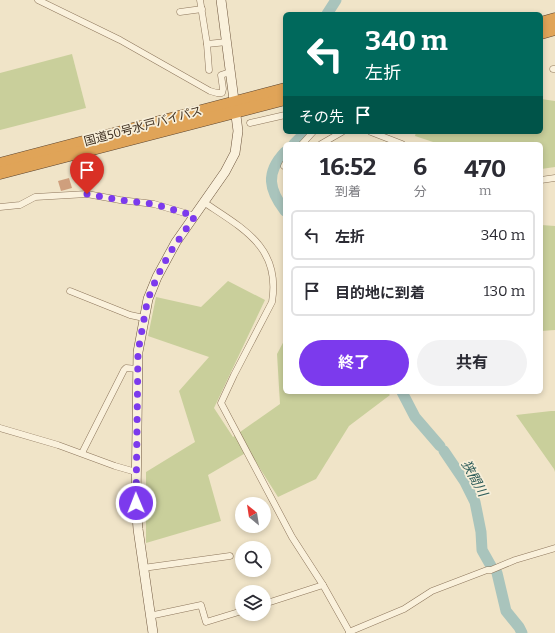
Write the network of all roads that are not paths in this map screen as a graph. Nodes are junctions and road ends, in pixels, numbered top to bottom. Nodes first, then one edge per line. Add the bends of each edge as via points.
1 (38, 0) edge
2 (200, 0) edge
3 (221, 0) edge
4 (202, 9) junction
5 (180, 12) dead end
6 (555, 20) edge
7 (543, 23) edge
8 (555, 29) edge
9 (543, 32) edge
10 (227, 42) junction
11 (207, 44) junction
12 (209, 70) dead end
13 (230, 72) junction
14 (283, 90) edge
15 (283, 99) edge
16 (235, 107) junction
17 (283, 115) edge
18 (250, 123) dead end
19 (311, 134) edge
20 (338, 134) edge
21 (376, 134) edge
22 (304, 142) edge
23 (324, 142) edge
24 (397, 142) edge
25 (0, 164) edge
26 (0, 173) edge
27 (555, 178) edge
28 (543, 180) edge
29 (205, 203) junction
30 (0, 207) edge
31 (195, 216) junction
32 (70, 291) dead end
33 (144, 318) junction
34 (137, 369) junction
35 (0, 428) edge
36 (82, 453) junction
37 (136, 472) junction
38 (555, 548) edge
39 (230, 556) dead end
40 (143, 568) junction
41 (323, 585) junction
42 (271, 602) edge
43 (150, 613) junction
44 (235, 613) edge
45 (153, 633) edge
46 (349, 633) edge

1 - 13 street via 120,40 217,93 223,89 221,75
2 - 4 street
3 - 10 street
4 - 5 street
4 - 11 street
6 - 7 highway
8 - 9 highway
10 - 11 street
10 - 13 street
11 - 12 street
13 - 16 street
14 - 16 highway, 国道50号水戸バイパス
15 - 16 highway, 国道50号水戸バイパス
16 - 25 highway, 国道50号水戸バイパス
16 - 26 highway, 国道50号水戸バイパス
16 - 29 street via 238,131 235,153 226,172
17 - 18 street
19 - 22 street
20 - 23 street
21 - 24 street
27 - 28 street
29 - 31 street
29 - 41 street via 252,236 270,262 275,289 272,302 221,403 292,537
30 - 31 street via 20,205 35,197 87,194 154,204
31 - 33 street via 157,277
32 - 33 street
33 - 34 street
34 - 36 street via 124,370
34 - 37 street
35 - 36 street
36 - 37 street
37 - 40 street via 138,529
38 - 46 street via 432,591 404,609
39 - 40 street
40 - 43 street
41 - 42 street
41 - 46 street
43 - 44 street via 154,615 201,605 206,622
43 - 45 street

